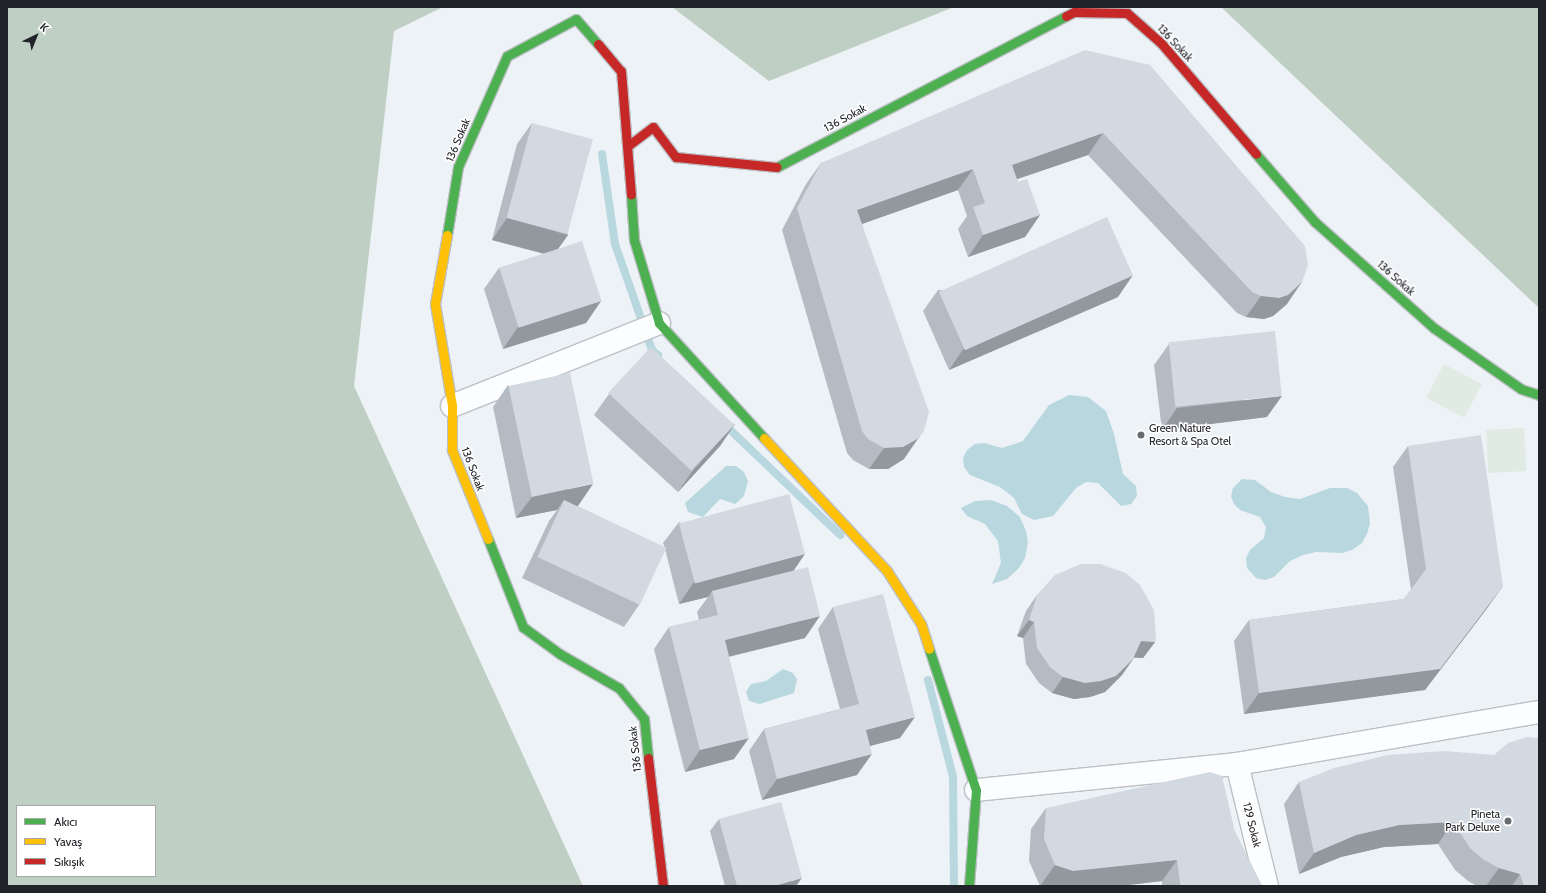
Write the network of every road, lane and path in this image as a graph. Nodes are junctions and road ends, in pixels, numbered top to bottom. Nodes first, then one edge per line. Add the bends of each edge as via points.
1 (628, 145) junction
2 (659, 323) junction
3 (1539, 395) edge
4 (452, 406) junction
5 (1539, 712) edge
6 (1237, 764) junction
7 (976, 790) junction
8 (663, 886) edge
9 (969, 886) edge
10 (1268, 886) edge

1 - 2 street via 634,240
1 - 3 street, 136 Sokak via 653,127 676,157 777,167 1074,12 1127,13 1161,42 1316,222 1434,328 1521,389
1 - 4 street, 136 Sokak via 621,70 576,19 507,56 458,166 435,304
2 - 4 street
2 - 7 street via 887,570 920,624
4 - 8 street, 136 Sokak via 452,450 523,627 560,654 619,688 644,719
5 - 6 street
6 - 7 street
6 - 10 street, 129 Sokak
7 - 9 street

